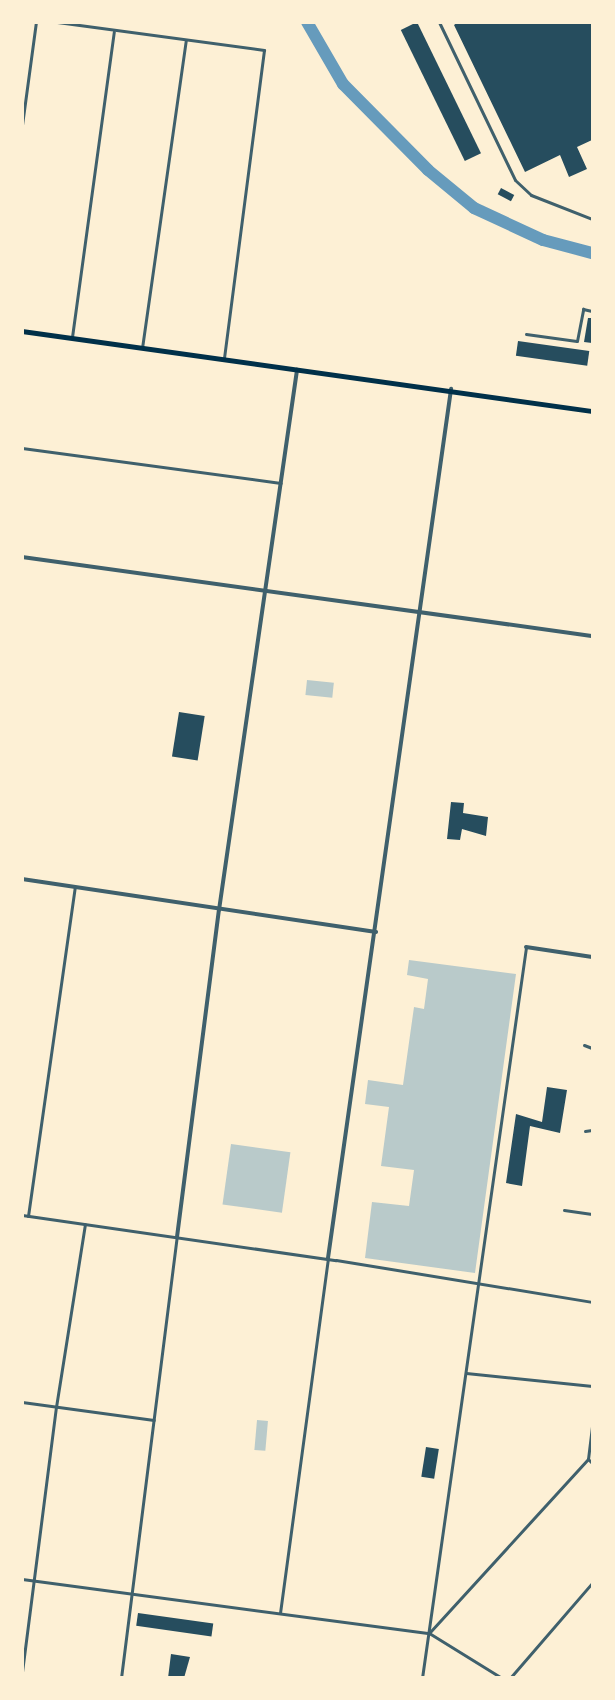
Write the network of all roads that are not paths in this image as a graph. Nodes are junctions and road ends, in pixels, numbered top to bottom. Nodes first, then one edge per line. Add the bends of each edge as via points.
1 (36, 22) edge
2 (57, 22) edge
3 (439, 22) edge
4 (114, 31) junction
5 (186, 40) junction
6 (22, 125) edge
7 (592, 219) edge
8 (592, 311) edge
9 (22, 331) edge
10 (526, 334) dead end
11 (72, 339) junction
12 (142, 350) junction
13 (224, 361) junction
14 (297, 370) junction
15 (451, 389) junction
16 (592, 411) edge
17 (22, 448) edge
18 (281, 483) junction
19 (22, 557) edge
20 (266, 591) junction
21 (421, 613) junction
22 (592, 636) edge
23 (22, 879) edge
24 (75, 887) junction
25 (219, 910) junction
26 (376, 932) junction
27 (526, 947) joint
28 (592, 957) edge
29 (584, 1045) dead end
30 (592, 1048) edge
31 (592, 1130) edge
32 (585, 1131) dead end
33 (564, 1210) dead end
34 (592, 1214) edge
35 (22, 1215) edge
36 (28, 1216) junction
37 (85, 1224) junction
38 (177, 1237) junction
39 (328, 1258) junction
40 (479, 1286) junction
41 (592, 1302) edge
42 (466, 1373) junction
43 (592, 1386) edge
44 (22, 1402) edge
45 (56, 1407) junction
46 (154, 1420) junction
47 (592, 1424) edge
48 (588, 1459) junction
49 (592, 1463) edge
50 (22, 1579) edge
51 (35, 1581) junction
52 (592, 1583) edge
53 (133, 1594) junction
54 (280, 1613) junction
55 (429, 1633) junction
56 (22, 1672) edge
57 (121, 1677) edge
58 (422, 1677) edge
59 (502, 1677) edge
60 (510, 1677) edge

1 - 6 street
2 - 4 street
3 - 7 street via 515,180 531,195
4 - 5 street
4 - 11 street
5 - 12 street
5 - 13 street via 264,50
8 - 10 street via 583,309 577,341
9 - 11 main road
11 - 12 main road
12 - 13 main road
13 - 14 main road
14 - 15 main road
14 - 18 street
15 - 16 main road
15 - 21 street
17 - 18 street
18 - 20 street
19 - 20 street
20 - 21 street
20 - 25 street
21 - 22 street
21 - 26 street
23 - 24 street
24 - 25 street
24 - 36 street
25 - 26 street
25 - 38 street
26 - 39 street
27 - 28 street
27 - 40 street
29 - 30 street
31 - 32 street
33 - 34 street
35 - 36 street
36 - 37 street
37 - 38 street
37 - 45 street
38 - 39 street
38 - 46 street
39 - 40 street
39 - 54 street
40 - 41 street
40 - 42 street
42 - 43 street
42 - 55 street
44 - 45 street
45 - 46 street
45 - 51 street
46 - 53 street
47 - 48 street
48 - 49 street
48 - 55 street
50 - 51 street
51 - 53 street
51 - 56 street
52 - 60 street
53 - 54 street
53 - 57 street
54 - 55 street
55 - 58 street
55 - 59 street

